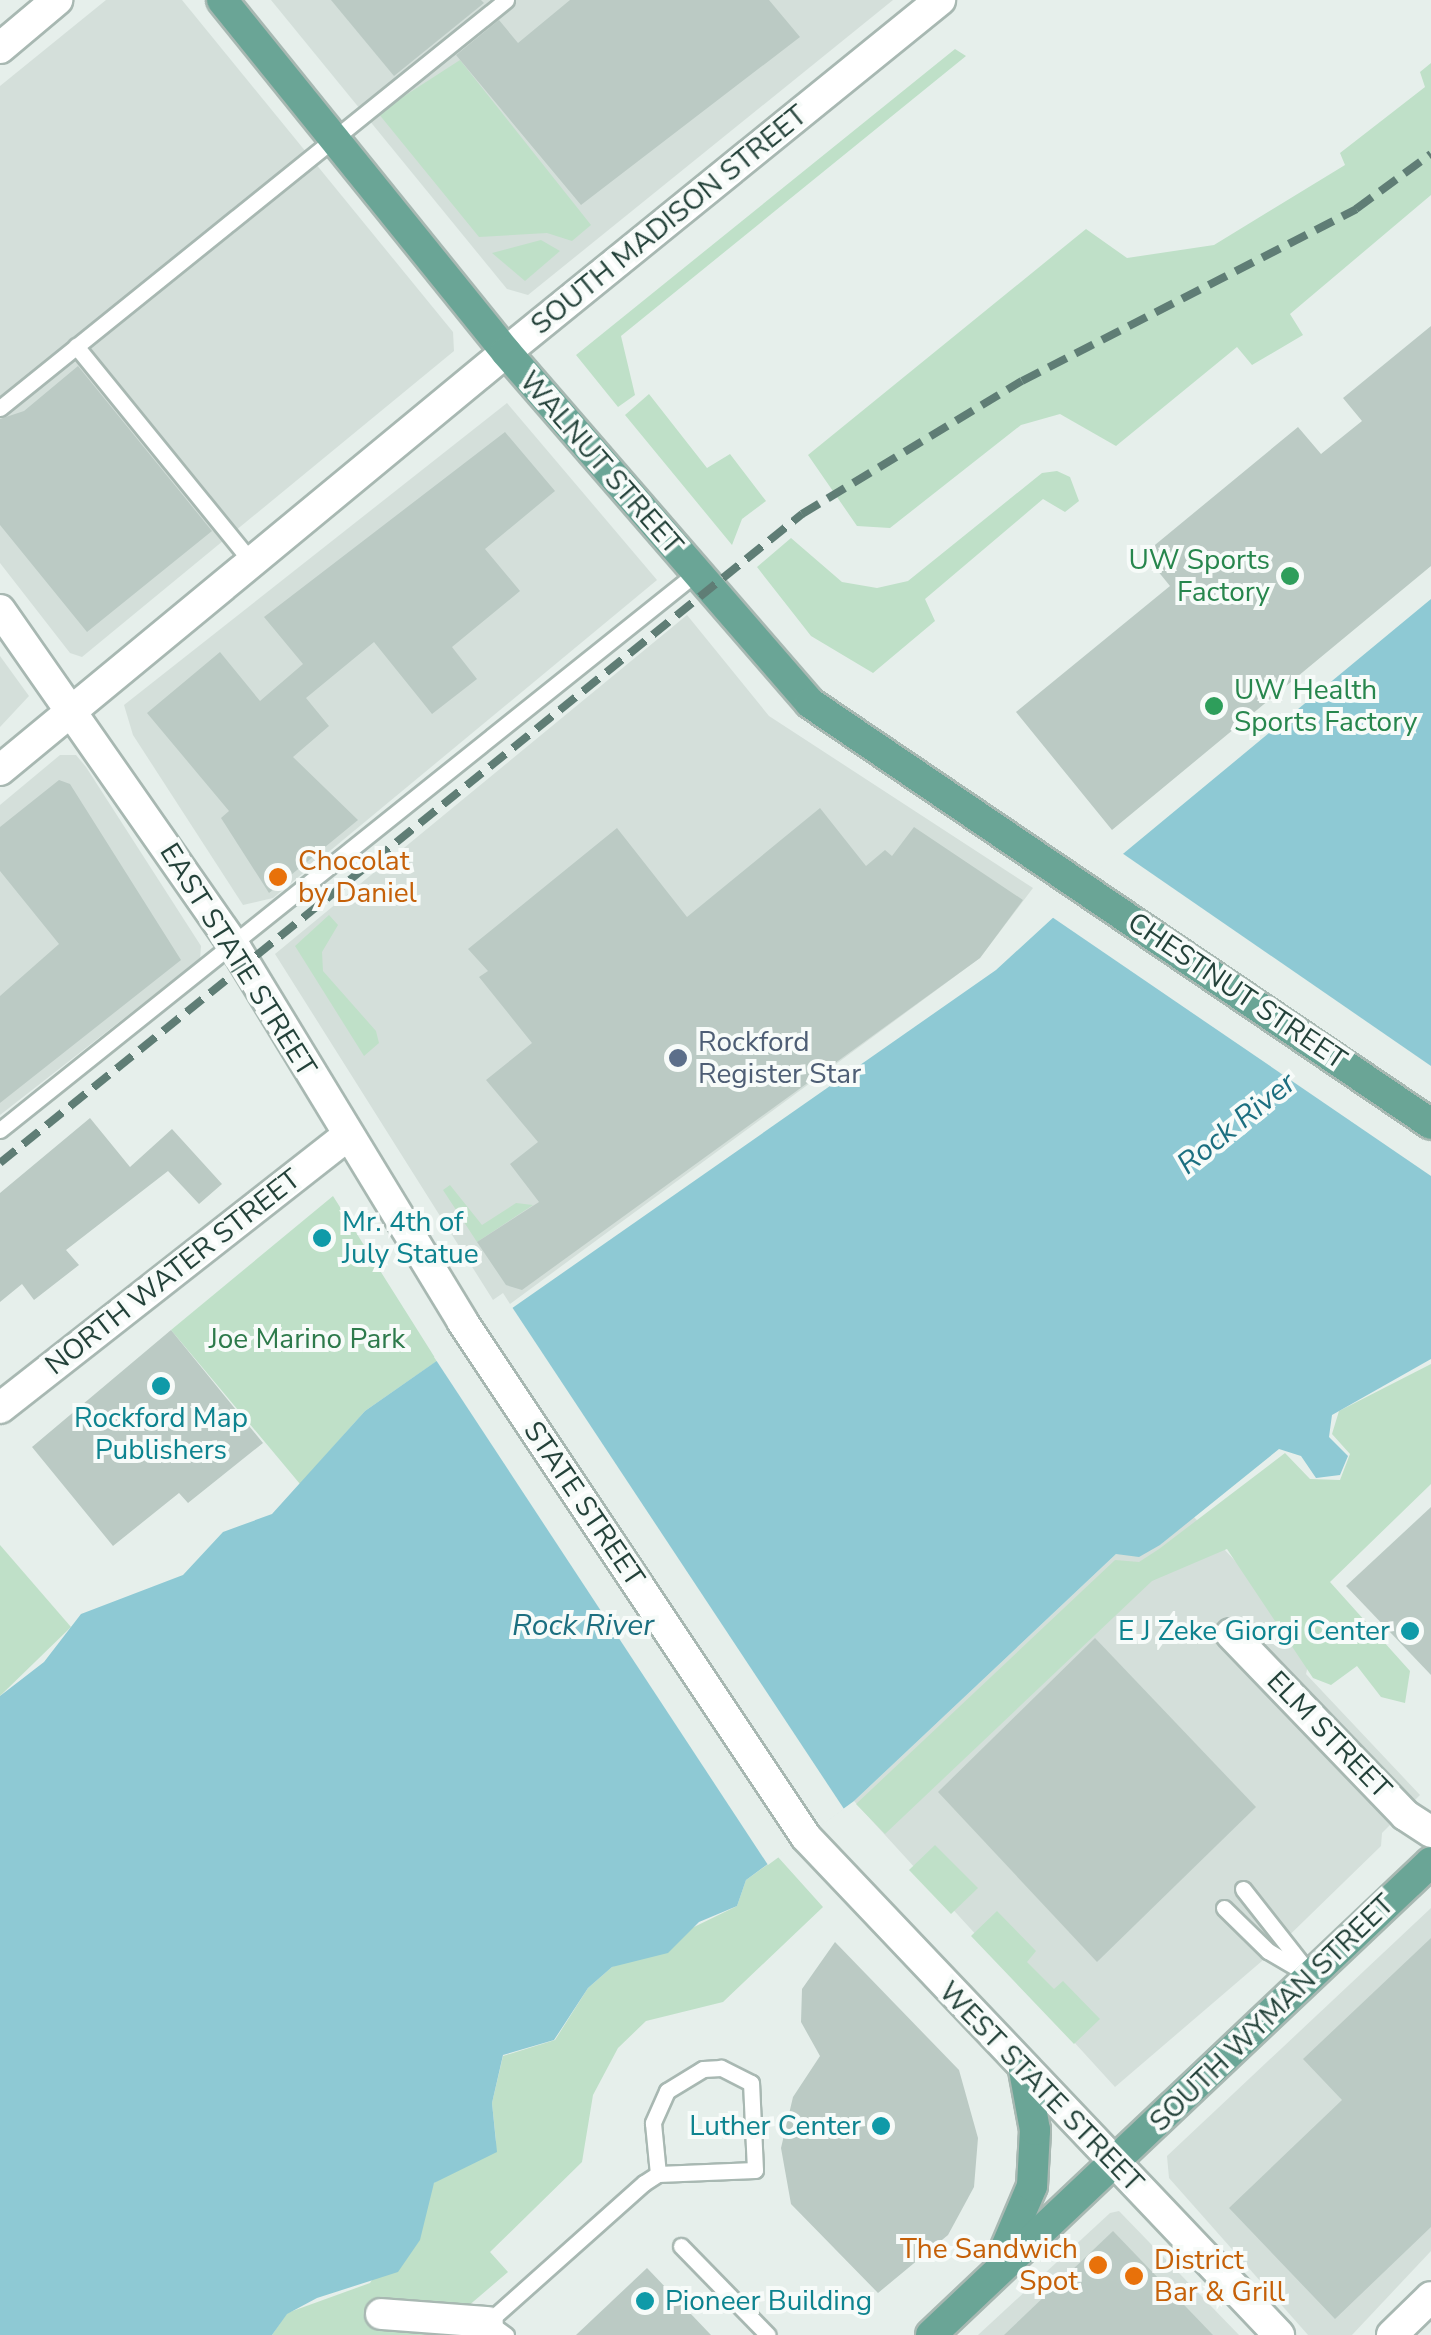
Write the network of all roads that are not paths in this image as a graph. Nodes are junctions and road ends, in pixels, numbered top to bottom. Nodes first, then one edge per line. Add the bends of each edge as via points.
1 (57, 0) edge
2 (222, 0) edge
3 (506, 0) edge
4 (939, 0) edge
5 (0, 48) edge
6 (332, 141) junction
7 (76, 346) junction
8 (506, 352) junction
9 (0, 408) edge
10 (250, 560) junction
11 (696, 573) junction
12 (0, 610) edge
13 (76, 710) junction
14 (0, 770) edge
15 (1042, 859) joint
16 (235, 947) junction
17 (1431, 1124) edge
18 (0, 1130) edge
19 (346, 1136) junction
20 (462, 1320) joint
21 (0, 1408) edge
22 (1231, 1634) dead end
23 (1431, 1832) edge
24 (806, 1837) joint
25 (1431, 1862) edge
26 (1243, 1890) dead end
27 (1224, 1908) dead end
28 (1311, 1976) junction
29 (1024, 2070) junction
30 (1114, 2164) junction
31 (658, 2174) junction
32 (681, 2246) dead end
33 (987, 2282) junction
34 (1431, 2298) edge
35 (381, 2314) dead end
36 (497, 2329) edge
37 (768, 2335) edge
38 (931, 2335) edge
39 (1278, 2335) edge
40 (1392, 2335) edge

1 - 5 street
2 - 6 main road, WALNUT STREET
3 - 6 lane
4 - 8 street, SOUTH MADISON STREET
6 - 7 lane
6 - 8 main road, WALNUT STREET
7 - 9 lane
7 - 10 lane
8 - 10 street, SOUTH MADISON STREET
8 - 11 main road, WALNUT STREET
10 - 13 street, SOUTH MADISON STREET
11 - 15 main road, WALNUT STREET via 810,703
11 - 16 lane
12 - 13 street, EAST STATE STREET
13 - 14 street, SOUTH MADISON STREET
13 - 16 street, EAST STATE STREET
15 - 17 main road, CHESTNUT STREET
16 - 18 lane
16 - 19 street, EAST STATE STREET
19 - 20 street, EAST STATE STREET
19 - 21 street, NORTH WATER STREET
20 - 24 street, STATE STREET
22 - 23 street, ELM STREET via 1404,1815
24 - 29 street, WEST STATE STREET
25 - 28 main road, SOUTH WYMAN STREET
26 - 28 lane
27 - 28 lane via 1268,1950
28 - 30 main road, SOUTH WYMAN STREET
29 - 30 street, WEST STATE STREET
29 - 33 main road via 1035,2130 1032,2186
30 - 33 main road, SOUTH WYMAN STREET
30 - 39 street, WEST STATE STREET
31 - 31 lane via 755,2170 751,2082 721,2068 702,2069 666,2091 654,2123
31 - 36 lane
32 - 37 lane
33 - 38 main road, SOUTH WYMAN STREET
34 - 40 street
35 - 36 street

